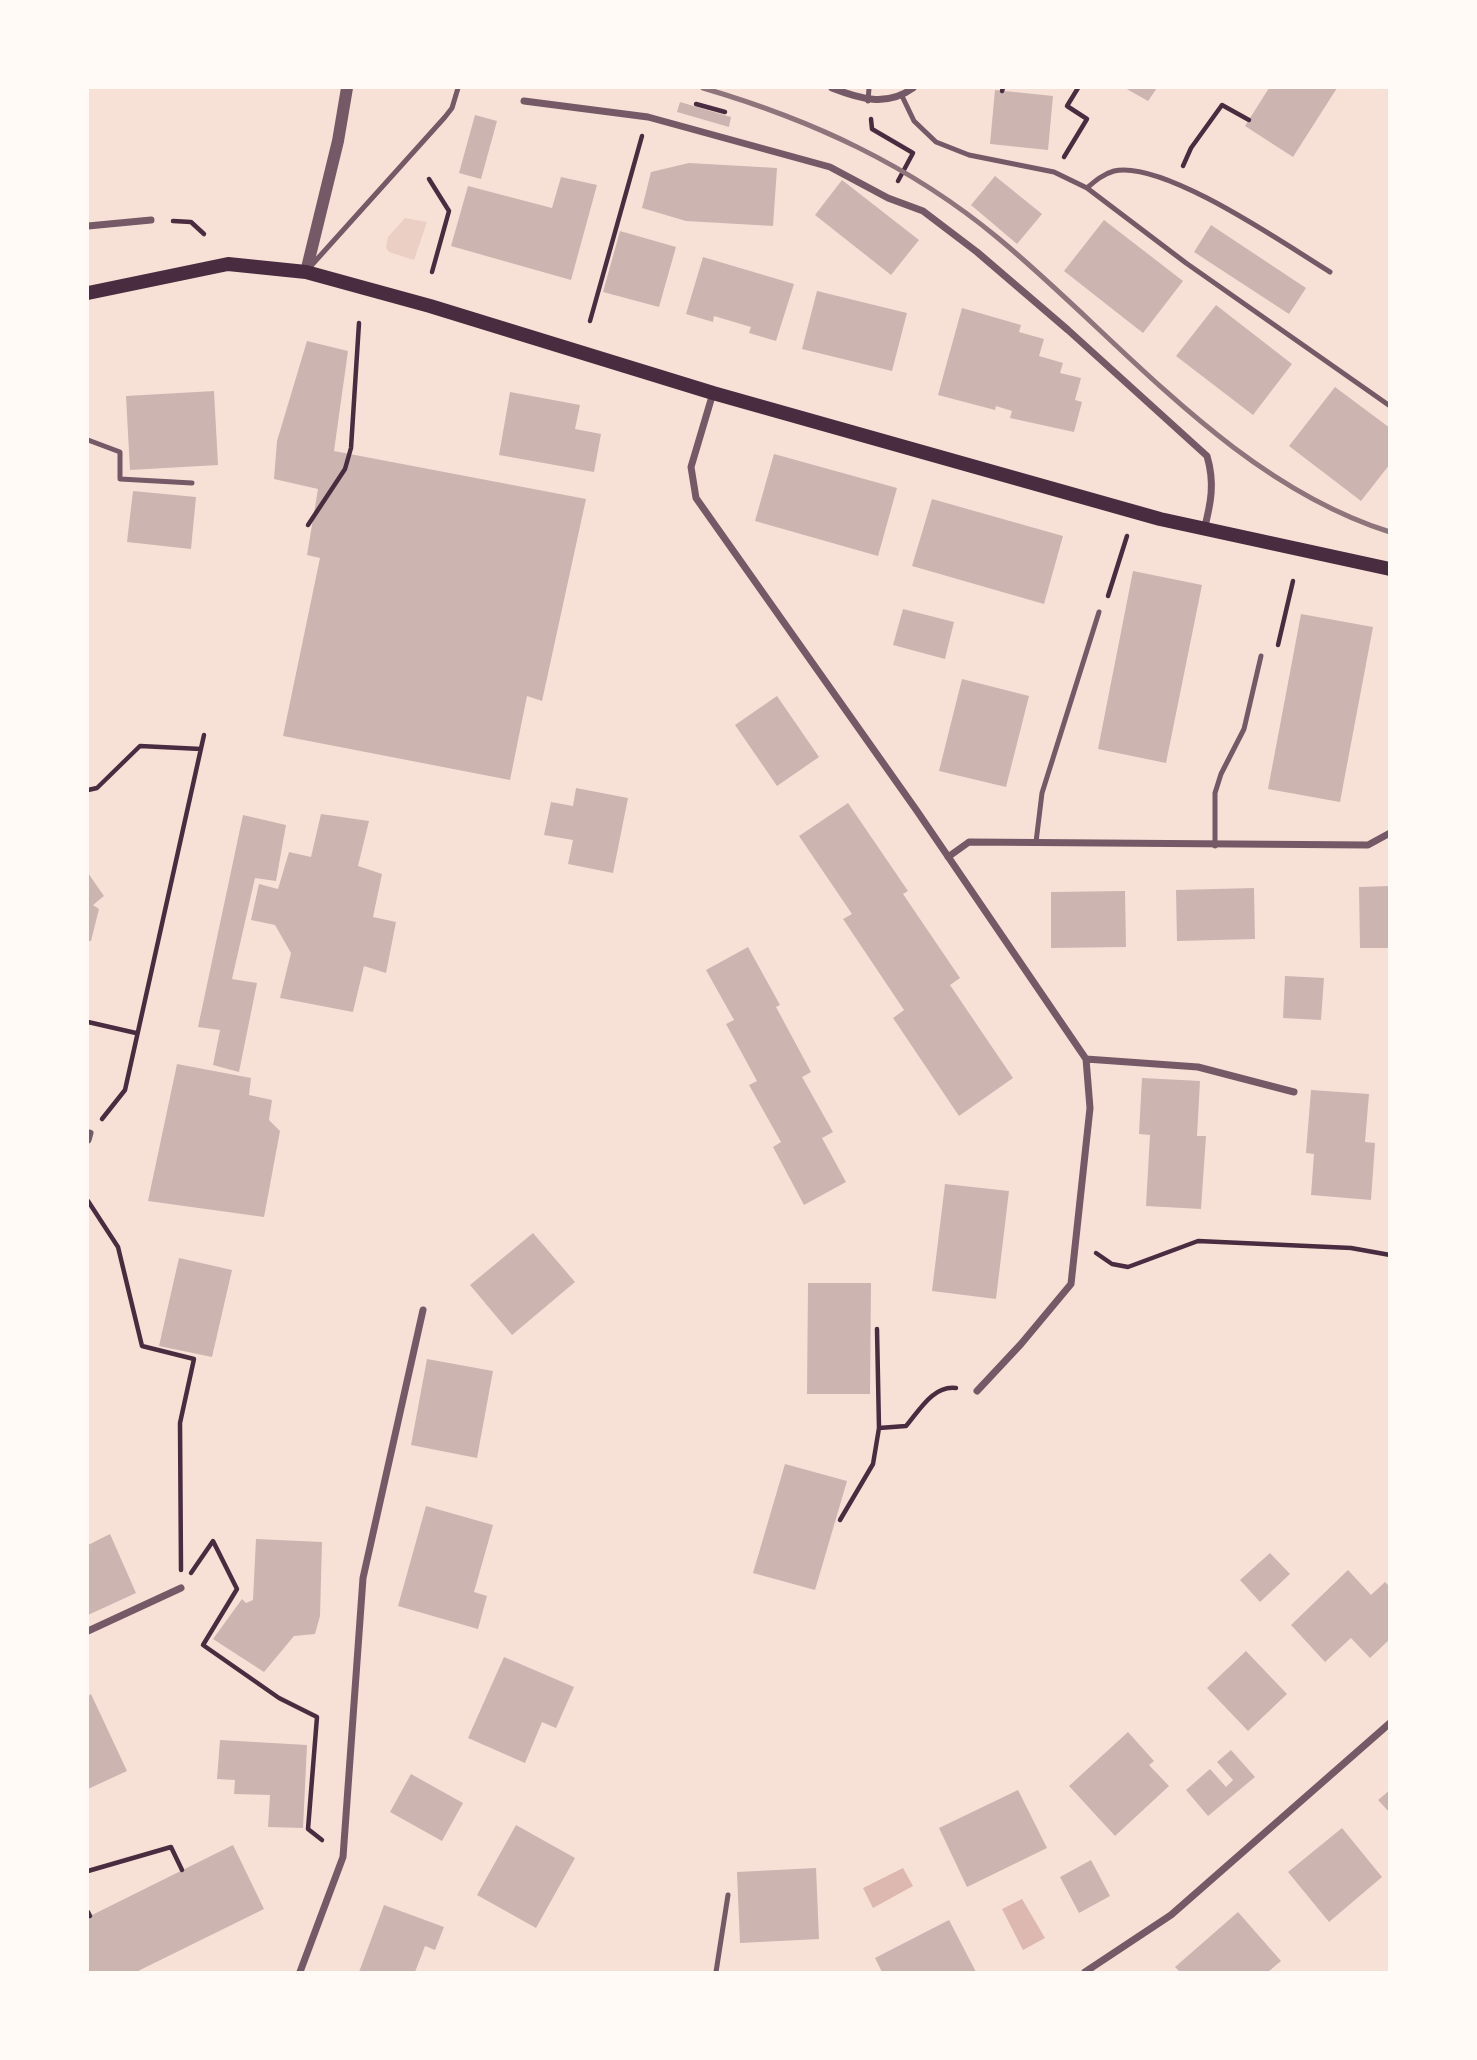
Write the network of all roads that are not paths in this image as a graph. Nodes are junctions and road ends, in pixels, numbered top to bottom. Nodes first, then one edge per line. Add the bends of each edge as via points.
1 (347, 88) edge
2 (458, 88) edge
3 (832, 88) edge
4 (869, 88) edge
5 (914, 88) edge
6 (902, 96) junction
7 (524, 101) dead end
8 (868, 101) junction
9 (1087, 188) junction
10 (151, 220) road end
11 (88, 226) edge
12 (306, 272) junction
13 (1331, 272) dead end
14 (88, 293) edge
15 (713, 393) junction
16 (1390, 406) edge
17 (88, 440) edge
18 (192, 483) dead end
19 (1204, 531) junction
20 (1390, 569) edge
21 (1099, 612) road end
22 (1261, 656) road end
23 (1390, 833) edge
24 (1036, 842) junction
25 (1215, 846) junction
26 (948, 857) junction
27 (1086, 1059) junction
28 (1294, 1092) dead end
29 (423, 1310) dead end
30 (977, 1391) road end
31 (181, 1588) road end
32 (88, 1631) edge
33 (1390, 1723) edge
34 (728, 1895) dead end
35 (300, 1972) edge
36 (716, 1972) edge
37 (1085, 1972) edge

1 - 12 street
2 - 12 lane via 445,117
3 - 8 street
4 - 8 lane
5 - 6 street
6 - 8 street
6 - 9 lane via 914,121 936,142 969,155 1054,172
7 - 19 street via 648,117 830,167 923,211 1068,330 1206,456 1213,495
9 - 13 lane via 1115,171 1163,178
9 - 16 lane
10 - 11 street
12 - 14 main road via 228,264
12 - 15 main road
15 - 19 main road
15 - 26 street via 691,467 695,498
17 - 18 lane via 120,452 120,479
19 - 20 main road
21 - 24 lane via 1041,793
22 - 25 lane via 1244,729 1215,793
23 - 25 street via 1368,845
24 - 25 street
24 - 26 street via 969,842
26 - 27 street
27 - 28 street via 1198,1067
27 - 30 street via 1090,1108 1071,1284
29 - 35 street via 363,1578 344,1857
31 - 32 street
33 - 37 street via 1171,1915
34 - 36 lane

